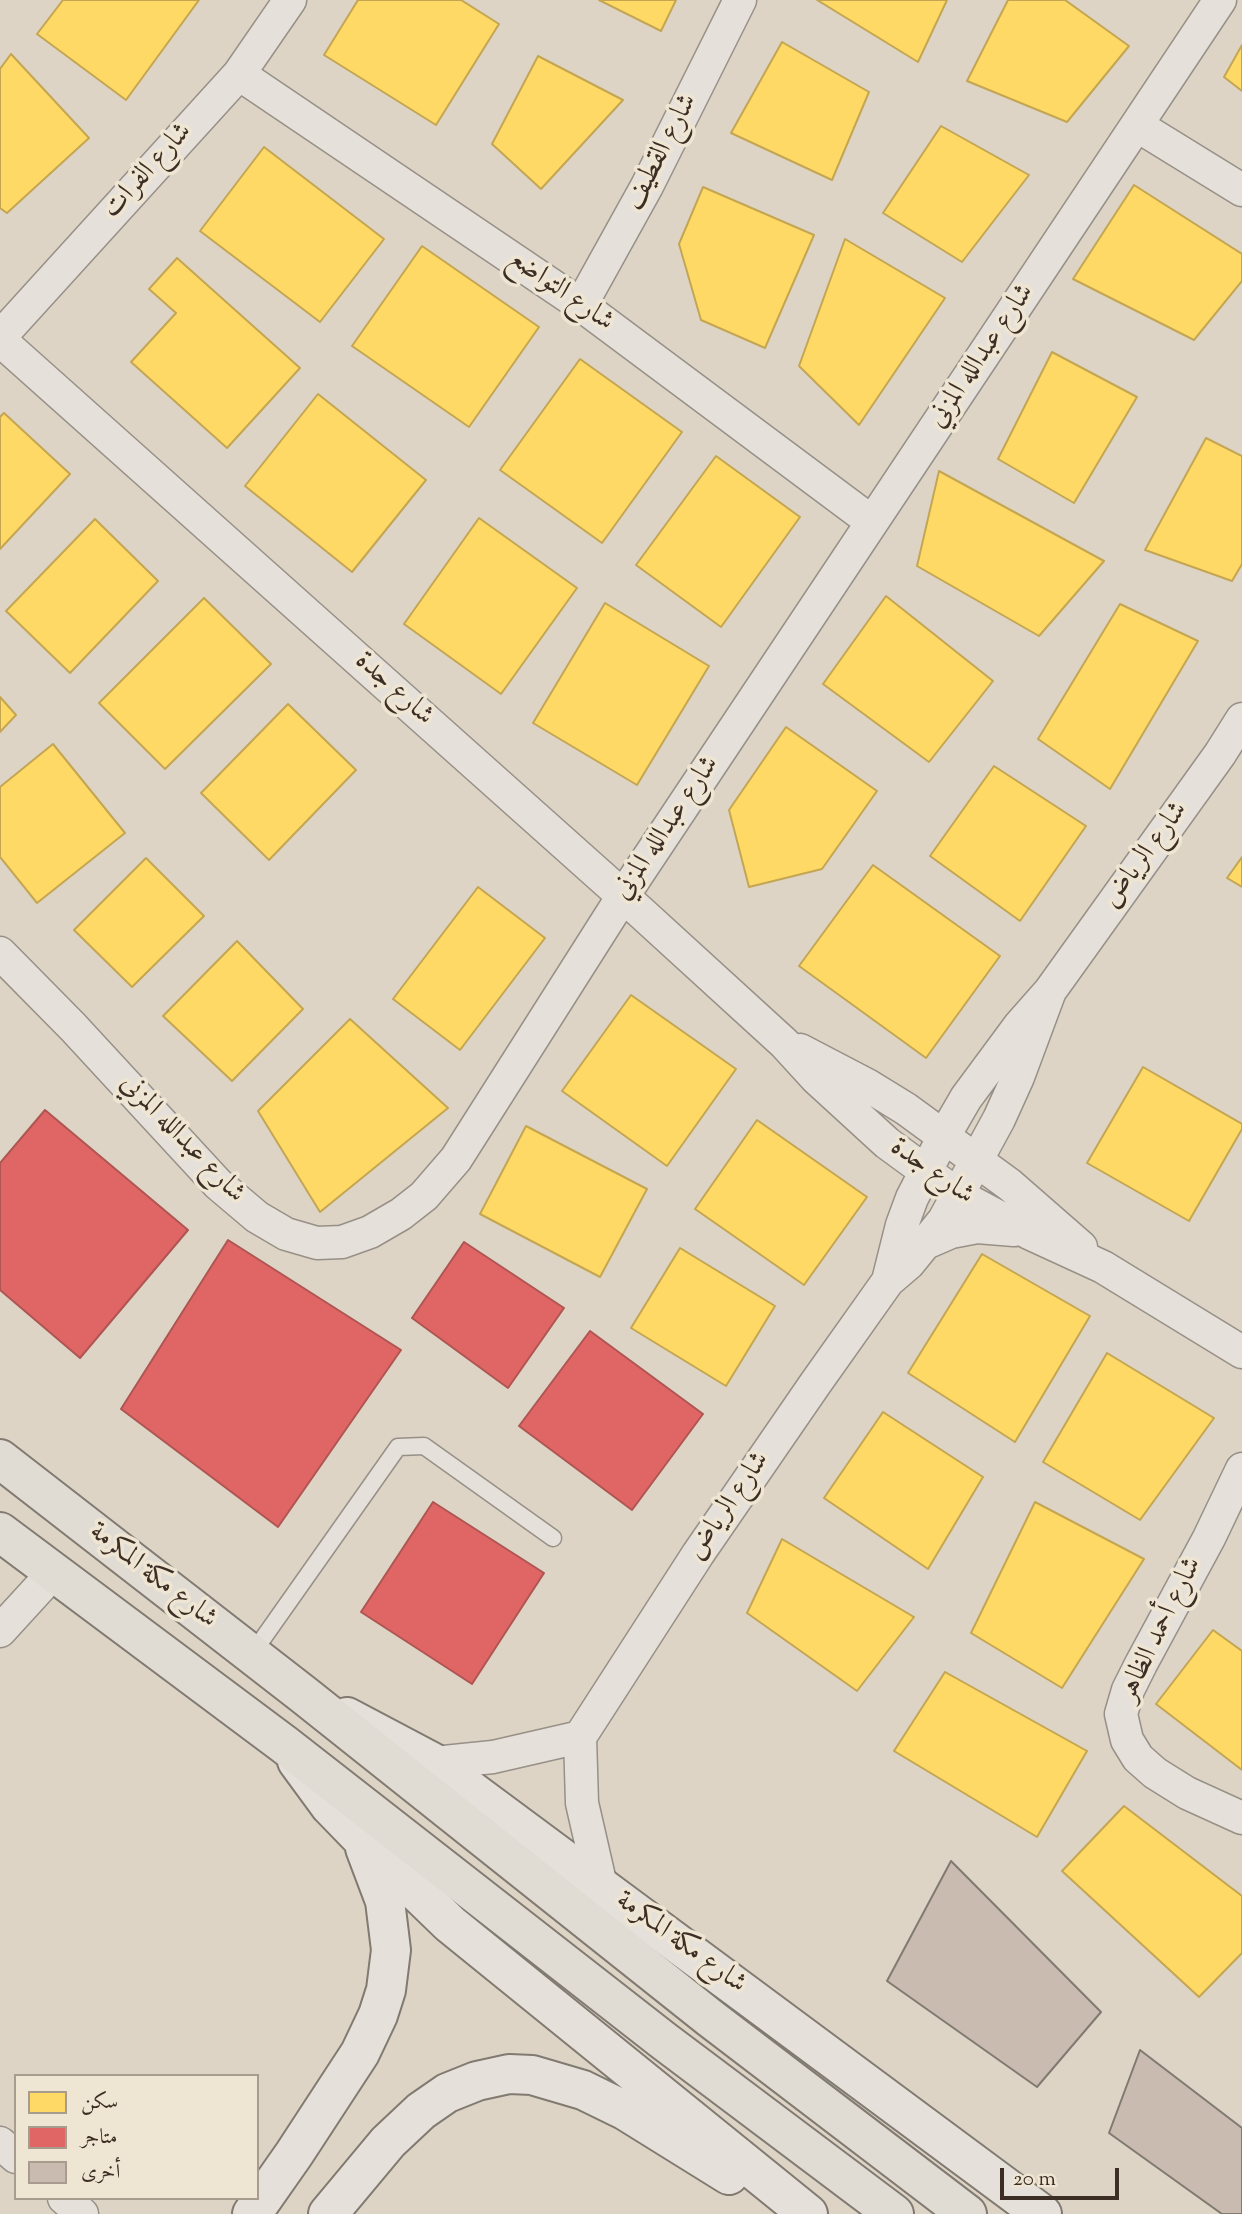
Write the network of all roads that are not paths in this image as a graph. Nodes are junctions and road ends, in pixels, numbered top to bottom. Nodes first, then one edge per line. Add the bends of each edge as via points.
1 (289, 0) edge
2 (740, 0) edge
3 (1220, 0) edge
4 (239, 74) junction
5 (1138, 126) junction
6 (1242, 190) edge
7 (581, 305) junction
8 (0, 338) edge
9 (872, 522) junction
10 (1242, 719) edge
11 (622, 896) junction
12 (0, 953) edge
13 (1050, 992) junction
14 (784, 1043) junction
15 (944, 1136) junction
16 (977, 1160) junction
17 (924, 1172) junction
18 (958, 1195) junction
19 (1029, 1233) junction
20 (928, 1242) junction
21 (1103, 1267) junction
22 (888, 1281) junction
23 (1242, 1352) edge
24 (0, 1459) edge
25 (1242, 1469) edge
26 (0, 1532) edge
27 (553, 1538) dead end
28 (53, 1573) junction
29 (0, 1631) edge
30 (252, 1654) junction
31 (304, 1695) junction
32 (580, 1737) junction
33 (285, 1745) junction
34 (435, 1763) junction
35 (1242, 1818) edge
36 (362, 1839) junction
37 (601, 1886) junction
38 (0, 2143) edge
39 (14, 2155) edge
40 (66, 2200) edge
41 (82, 2214) edge
42 (252, 2214) edge
43 (328, 2214) edge
44 (800, 2214) edge
45 (808, 2214) edge
46 (894, 2214) edge
47 (967, 2214) edge
48 (1042, 2214) edge

1 - 4 street, شارع الفرات
2 - 7 street, شارع القطيف via 647,186
3 - 5 street, شارع عبدالله المزني
4 - 7 street, شارع التواضع
4 - 8 street, شارع الفرات
5 - 6 street
5 - 9 street, شارع عبدالله المزني
7 - 9 street, شارع التواضع
8 - 11 street, شارع جدة
9 - 11 street, شارع عبدالله المزني
10 - 13 street, شارع الرياض
11 - 12 street, شارع عبدالله المزني via 456,1159 424,1196 401,1214 342,1242 317,1243 286,1234 257,1217 218,1184
11 - 14 street, شارع جدة
13 - 15 street, شارع الرياض via 992,1061
13 - 16 street, شارع الرياض via 1018,1077
14 - 15 street, شارع جدة via 866,1085
14 - 17 street, شارع جدة via 850,1111
15 - 16 street, شارع جدة
15 - 17 street, شارع الرياض
16 - 18 street, شارع الرياض
16 - 21 street, شارع جدة
17 - 18 street, شارع جدة
17 - 22 street, شارع الرياض via 902,1225
18 - 19 street, شارع جدة
18 - 20 street, شارع الرياض
19 - 20 street via 977,1227
19 - 21 street, شارع جدة
20 - 22 street, شارع الرياض
21 - 23 street, شارع جدة
22 - 32 street, شارع الرياض via 698,1554
24 - 30 main road, شارع مكة المكرمة
25 - 35 street, شارع أحمد الظاهر via 1128,1690 1121,1714 1127,1741 1146,1765 1187,1793
26 - 28 main road, شارع مكة المكرمة
27 - 30 lane via 424,1446 398,1447
28 - 29 street
28 - 33 main road, شارع مكة المكرمة
30 - 31 main road, شارع مكة المكرمة
31 - 34 street, شارع مكة المكرمة
31 - 47 main road, شارع مكة المكرمة via 699,2010
32 - 34 street via 494,1757
32 - 37 street via 582,1803
33 - 36 street, شارع مكة المكرمة via 330,1806
33 - 46 main road, شارع مكة المكرمة
34 - 37 street, شارع مكة المكرمة
36 - 42 street via 385,1901 391,1950 382,2003 360,2053
36 - 45 street, شارع مكة المكرمة via 450,1924
37 - 48 street, شارع مكة المكرمة
38 - 39 street
40 - 41 street
43 - 44 street via 388,2142 421,2111 457,2089 509,2074 532,2075 583,2090

